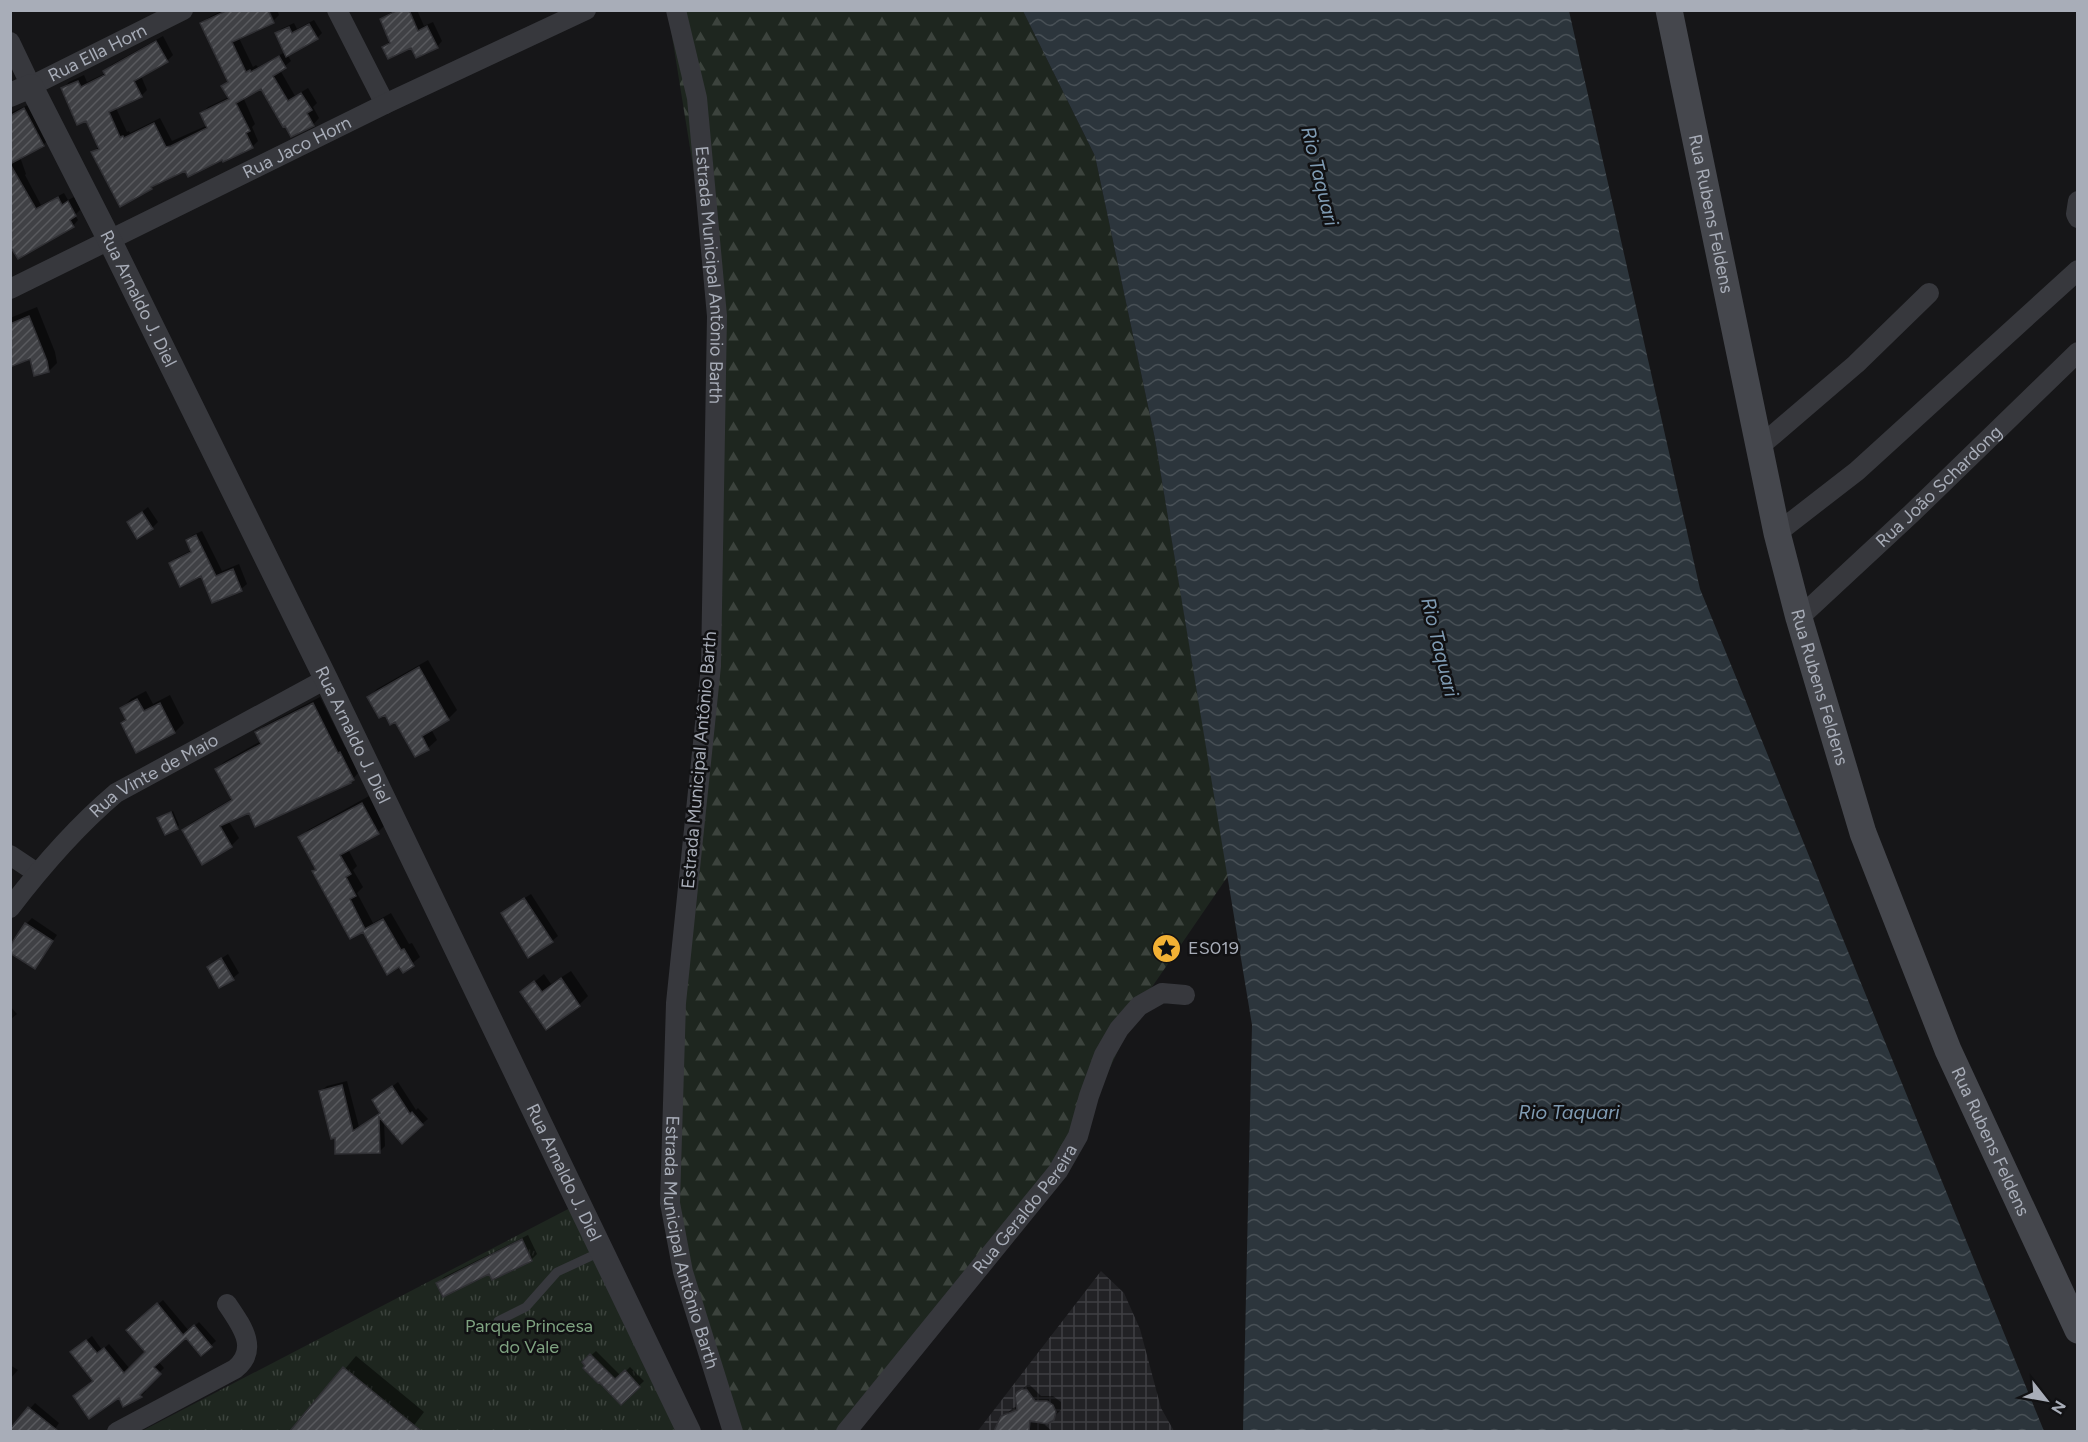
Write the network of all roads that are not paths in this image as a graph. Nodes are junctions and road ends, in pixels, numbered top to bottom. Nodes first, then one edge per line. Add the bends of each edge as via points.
1 (183, 10) edge
2 (337, 10) edge
3 (586, 10) edge
4 (676, 10) edge
5 (1669, 10) edge
6 (10, 42) edge
7 (21, 90) edge
8 (385, 104) junction
9 (2078, 201) edge
10 (2078, 218) edge
11 (110, 241) junction
12 (2078, 270) edge
13 (10, 289) edge
14 (1929, 293) dead end
15 (2078, 352) edge
16 (1759, 447) junction
17 (1777, 533) junction
18 (1799, 618) junction
19 (326, 679) junction
20 (10, 855) edge
21 (37, 873) junction
22 (10, 908) edge
23 (1185, 996) dead end
24 (603, 1251) junction
25 (227, 1304) dead end
26 (498, 1322) dead end
27 (2078, 1330) edge
28 (117, 1431) edge
29 (689, 1431) edge
30 (733, 1431) edge
31 (846, 1431) edge

1 - 7 street, Rua Ella Horn
2 - 8 street
3 - 8 street, Rua Jaco Horn
4 - 30 street, Estrada Municipal Antônio Barth via 697,98 717,316 711,666 676,1003 670,1203 683,1272
5 - 16 main road, Rua Rubens Feldens
6 - 7 street, Rua Arnaldo J. Diel
7 - 11 street, Rua Arnaldo J. Diel
8 - 11 street, Rua Jaco Horn
9 - 10 street
11 - 13 street, Rua Jaco Horn
11 - 19 street, Rua Arnaldo J. Diel
12 - 17 street via 1857,471
14 - 16 street via 1856,364
15 - 18 street, Rua João Schardong
16 - 17 main road, Rua Rubens Feldens
17 - 18 main road, Rua Rubens Feldens
18 - 27 main road, Rua Rubens Feldens via 1863,833 1947,1050
19 - 21 street, Rua Vinte de Maio via 116,793 88,817
19 - 24 street, Rua Arnaldo J. Diel
20 - 21 street
21 - 22 street, Rua Vinte de Maio
23 - 31 street, Rua Geraldo Pereira via 1162,993 1139,1006 1119,1029 1104,1055 1078,1136 1058,1171
24 - 26 lane via 557,1272 526,1307
24 - 29 street, Rua Arnaldo J. Diel
25 - 28 street via 249,1348 245,1362

